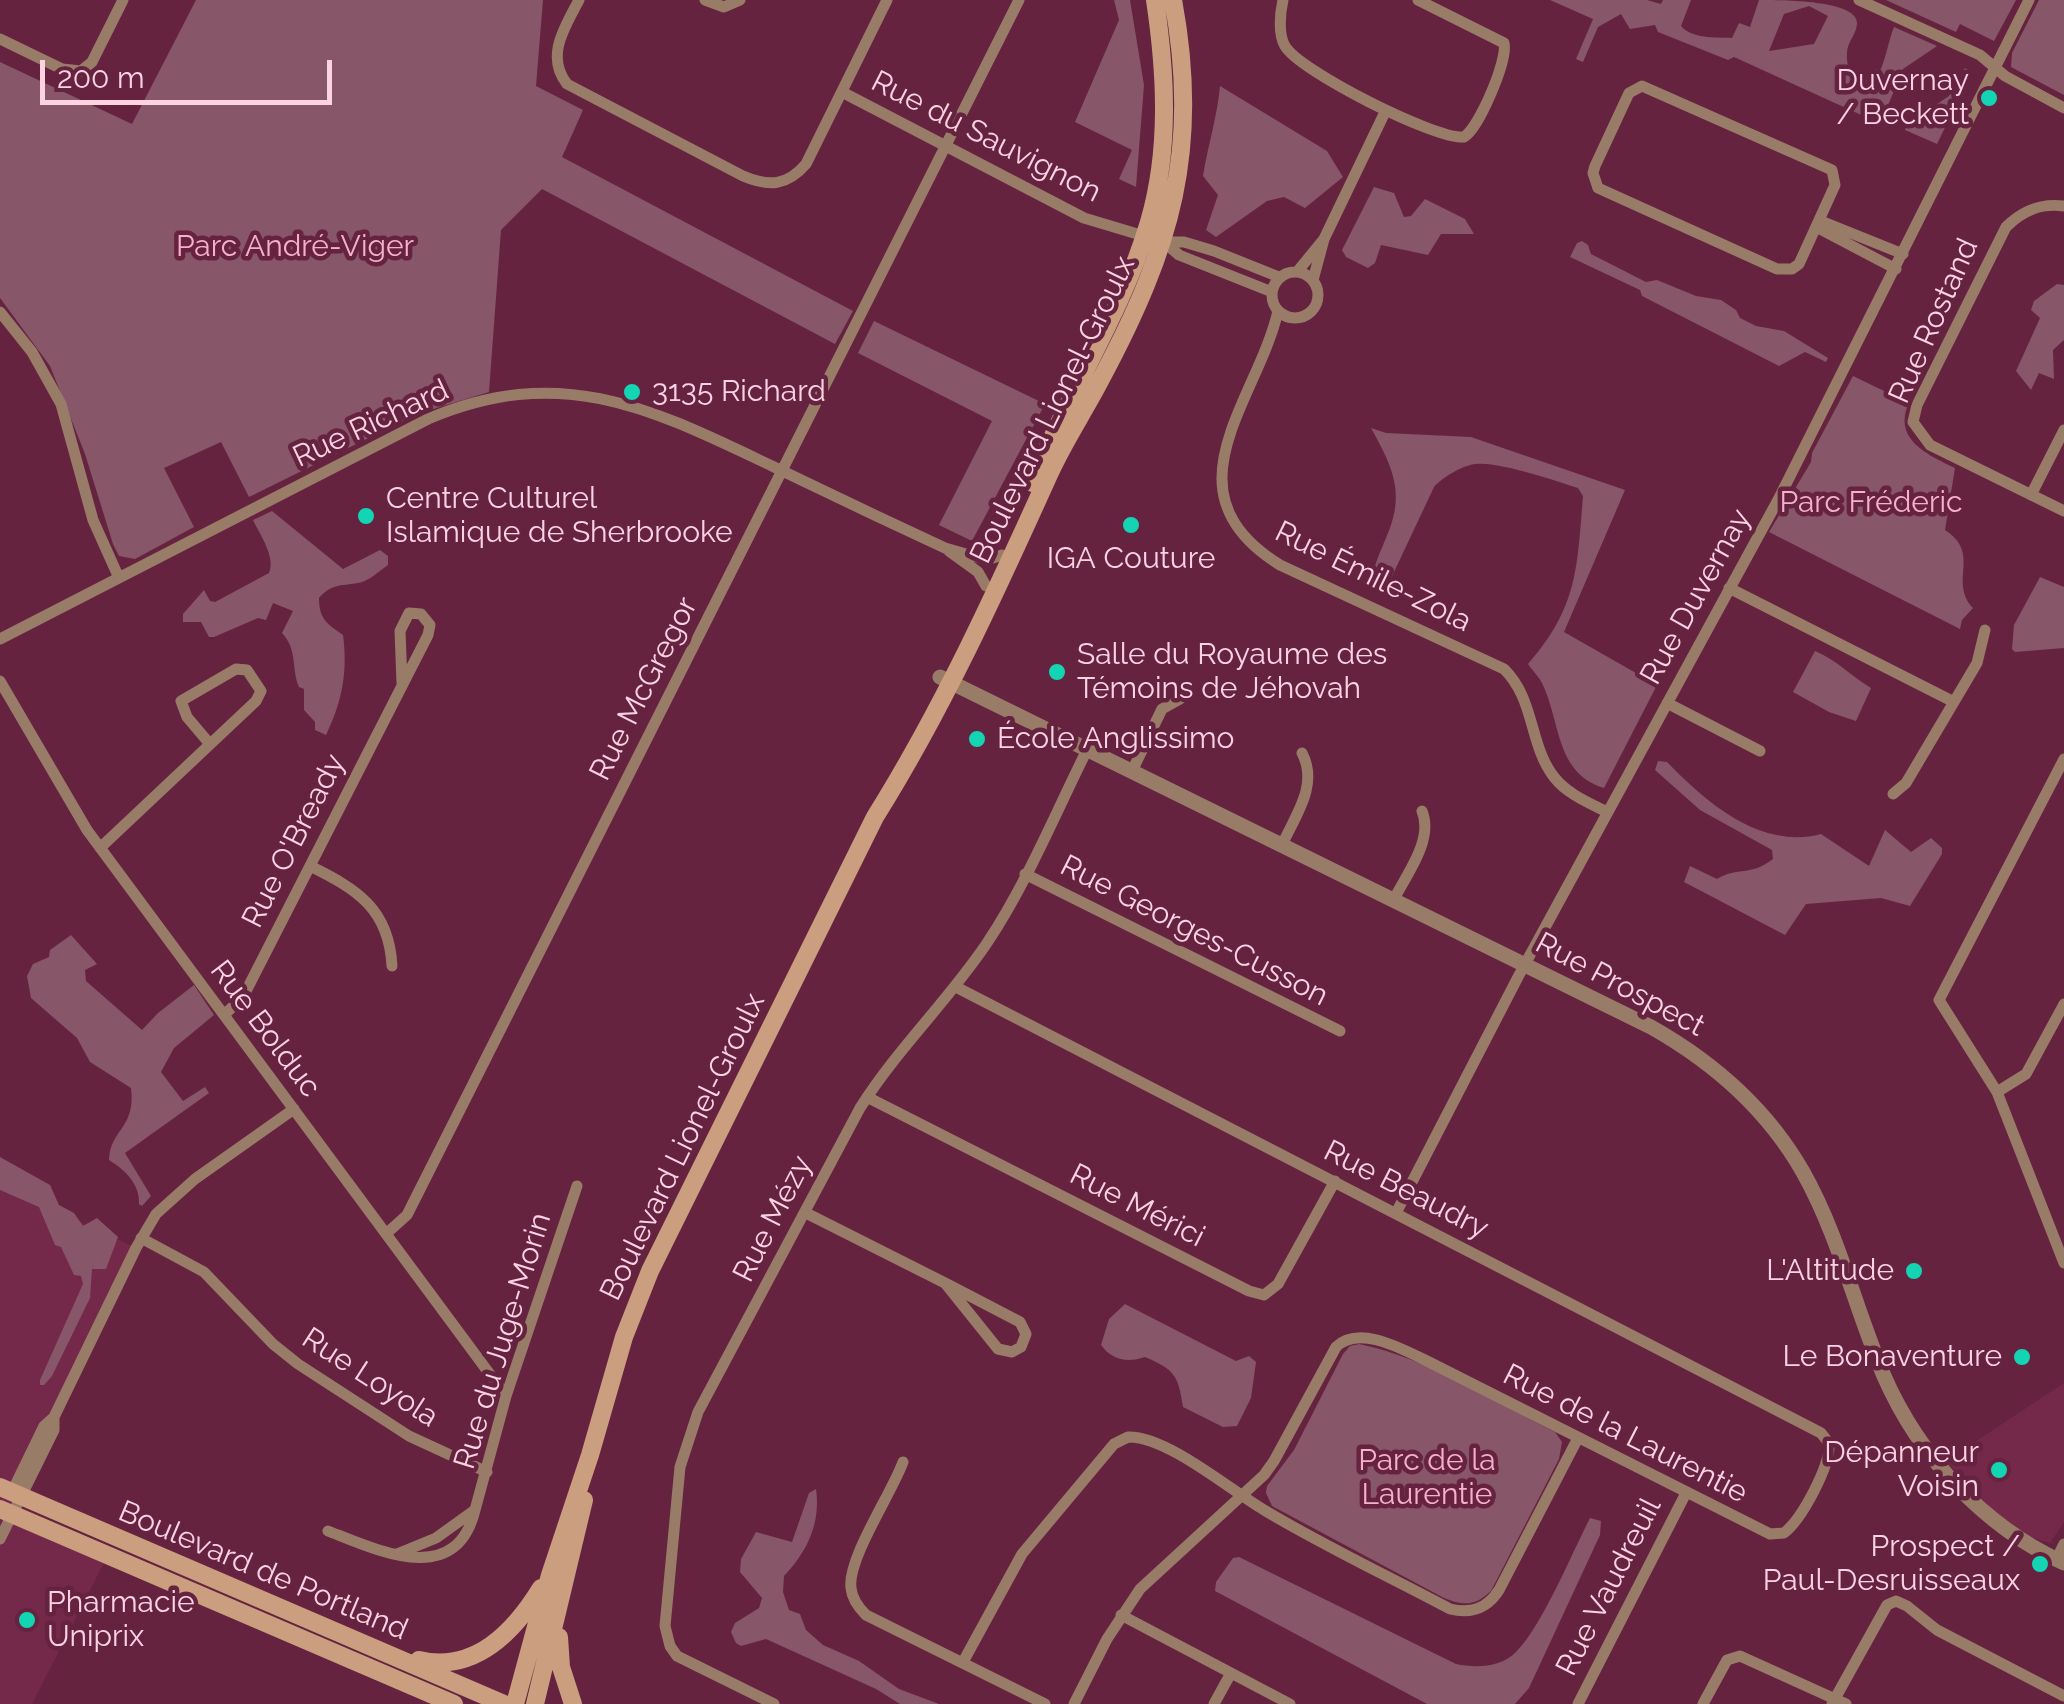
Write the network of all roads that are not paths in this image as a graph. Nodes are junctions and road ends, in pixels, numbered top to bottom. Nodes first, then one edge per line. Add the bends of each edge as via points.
1 (122, 0) edge
2 (580, 0) edge
3 (704, 0) edge
4 (740, 0) edge
5 (887, 0) edge
6 (1019, 0) edge
7 (1155, 0) edge
8 (1173, 0) edge
9 (1283, 0) edge
10 (1418, 0) edge
11 (1860, 0) edge
12 (2029, 0) edge
13 (0, 39) edge
14 (1995, 67) junction
15 (842, 92) junction
16 (2064, 108) edge
17 (1386, 110) junction
18 (948, 145) junction
19 (2064, 206) edge
20 (1820, 225) junction
21 (1144, 237) junction
22 (1324, 239) junction
23 (1164, 242) junction
24 (1903, 254) junction
25 (1896, 269) junction
26 (1298, 272) junction
27 (1280, 277) junction
28 (1312, 280) junction
29 (1272, 292) junction
30 (1278, 310) junction
31 (0, 312) edge
32 (1293, 318) junction
33 (1271, 344) junction
34 (2064, 430) edge
35 (782, 471) junction
36 (2031, 495) junction
37 (2064, 511) edge
38 (946, 548) junction
39 (1002, 555) junction
40 (119, 578) junction
41 (986, 586) junction
42 (1729, 588) junction
43 (1986, 630) dead end
44 (0, 639) edge
45 (945, 680) junction
46 (0, 681) edge
47 (402, 683) junction
48 (1180, 699) dead end
49 (1954, 702) junction
50 (1666, 703) junction
51 (209, 743) junction
52 (1087, 750) junction
53 (1760, 751) dead end
54 (1302, 753) dead end
55 (2064, 758) edge
56 (1132, 771) junction
57 (1893, 794) dead end
58 (1422, 811) dead end
59 (1607, 812) junction
60 (1282, 845) junction
61 (100, 848) junction
62 (310, 866) junction
63 (1025, 874) junction
64 (1393, 900) junction
65 (392, 966) dead end
66 (1526, 966) junction
67 (956, 986) junction
68 (2064, 1004) edge
69 (224, 1016) junction
70 (1340, 1032) dead end
71 (1997, 1092) junction
72 (867, 1097) junction
73 (294, 1109) junction
74 (1334, 1181) junction
75 (577, 1186) dead end
76 (806, 1212) junction
77 (1396, 1213) junction
78 (387, 1233) junction
79 (141, 1238) junction
80 (2064, 1263) edge
81 (945, 1283) junction
82 (506, 1396) junction
83 (1578, 1438) junction
84 (1830, 1443) joint
85 (590, 1455) junction
86 (904, 1462) dead end
87 (487, 1472) junction
88 (11, 1492) edge
89 (1686, 1493) junction
90 (1242, 1494) junction
91 (4, 1512) edge
92 (328, 1531) dead end
93 (0, 1539) edge
94 (2064, 1544) edge
95 (2060, 1561) edge
96 (550, 1575) junction
97 (562, 1600) junction
98 (1121, 1616) junction
99 (367, 1645) junction
100 (963, 1662) junction
101 (1231, 1673) junction
102 (2064, 1696) edge
103 (1837, 1702) edge
104 (454, 1704) edge
105 (504, 1704) edge
106 (516, 1704) edge
107 (535, 1704) edge
108 (573, 1704) edge
109 (774, 1704) edge
110 (1046, 1704) edge
111 (1074, 1704) edge
112 (1214, 1704) edge
113 (1290, 1704) edge
114 (1578, 1704) edge
115 (1703, 1704) edge

1 - 13 street via 92,62 80,71
2 - 15 street via 556,54 567,84 754,181 777,184 798,174
3 - 4 street via 724,7
5 - 15 street
6 - 18 street, Rue McGregor
7 - 21 main road, Boulevard Lionel-Groulx via 1162,148
8 - 23 main road, Boulevard Lionel-Groulx via 1184,133
9 - 17 street via 1286,48
10 - 17 street via 1499,39 1504,58 1476,126 1464,137
11 - 14 street
12 - 14 street, Rue Duvernay
14 - 16 street
14 - 24 street, Rue Duvernay
15 - 18 street, Rue du Sauvignon
17 - 22 street
18 - 21 street, Rue du Sauvignon via 1084,218
18 - 35 street, Rue McGregor
19 - 36 street, Rue Rostand via 2036,207 2006,227 1912,422 1930,445
20 - 20 street via 1836,186 1826,165 1650,88 1629,93 1592,174 1604,193 1777,270 1799,264
20 - 24 street
20 - 25 street
21 - 23 street, Rue du Sauvignon
21 - 39 main road, Boulevard Lionel-Groulx
22 - 26 street
22 - 28 street
23 - 27 street via 1199,246
23 - 29 street via 1179,255
23 - 45 main road, Boulevard Lionel-Groulx via 1124,334
24 - 25 street, Rue Duvernay
25 - 42 street, Rue Duvernay
26 - 27 street
26 - 28 street
27 - 29 street
28 - 32 street via 1314,308
29 - 30 street
30 - 32 street
30 - 33 street, Rue Émile-Zola
31 - 40 street via 61,404 93,520
32 - 33 street, Rue Émile-Zola
33 - 59 street, Rue Émile-Zola via 1224,449 1224,492 1242,533 1280,565 1504,669 1523,694 1552,776
34 - 36 street
35 - 38 street, Rue Richard
35 - 40 street, Rue Richard via 649,410 572,394 508,397 428,419
35 - 78 street, Rue McGregor via 407,1216
36 - 37 street, Rue Rostand
38 - 39 street, Rue Richard via 987,560
38 - 41 street, Rue Richard
39 - 41 main road, Boulevard Lionel-Groulx
40 - 44 street, Rue Richard
41 - 45 main road, Boulevard Lionel-Groulx
42 - 49 street
42 - 50 street, Rue Duvernay
43 - 49 street
45 - 52 street, Rue Prospect
45 - 85 main road, Boulevard Lionel-Groulx via 650,1271
46 - 61 street, Rue Bolduc
47 - 47 street, Rue O'Bready via 430,630 422,614 409,613 401,624
47 - 62 street, Rue O'Bready
48 - 56 street via 1162,709
49 - 57 street
50 - 53 street
50 - 59 street, Rue Duvernay
51 - 51 street via 259,696 248,670 236,669 181,701
51 - 61 street
52 - 56 street, Rue Prospect
52 - 63 street, Rue Mézy
54 - 60 street via 1308,787
55 - 71 street via 1939,1000
56 - 60 street, Rue Prospect
58 - 64 street via 1424,839
59 - 66 street, Rue Duvernay
60 - 64 street, Rue Prospect
61 - 69 street, Rue Bolduc
62 - 65 street via 364,898 386,932
62 - 69 street, Rue O'Bready via 243,997
63 - 67 street, Rue Mézy
63 - 70 street, Rue Georges-Cusson
64 - 66 street, Rue Prospect
66 - 77 street, Rue Duvernay
66 - 95 street, Rue Prospect via 1668,1036 1760,1112 1816,1198 1884,1374 1914,1431 1974,1502
67 - 72 street, Rue Mézy
67 - 74 street, Rue Beaudry
68 - 71 street via 2026,1074
69 - 73 street, Rue Bolduc
71 - 80 street
72 - 74 street, Rue Mérici via 1256,1294 1275,1289
72 - 76 street, Rue Mézy
73 - 78 street, Rue Bolduc
73 - 79 street via 178,1193
74 - 77 street, Rue Beaudry
75 - 82 street, Rue du Juge-Morin
76 - 81 street
76 - 109 street, Rue Mézy via 684,1448 665,1626 677,1656
77 - 84 street, Rue Beaudry
78 - 82 street, Rue Bolduc
79 - 87 street, Rue Loyola via 204,1272 298,1364 427,1446
79 - 88 street via 54,1417 54,1430
81 - 81 street via 998,1349 1021,1346 1026,1334 1020,1322
82 - 87 street, Rue du Juge-Morin
83 - 89 street, Rue de la Laurentie
83 - 90 street, Rue de la Laurentie via 1412,1353 1348,1338 1336,1347 1274,1461
83 - 90 street via 1499,1590 1478,1610 1450,1609
84 - 89 street, Rue de la Laurentie via 1827,1464 1784,1533 1761,1532
85 - 96 main road, Boulevard Lionel-Groulx
85 - 97 main road, Boulevard Lionel-Groulx
86 - 100 street via 857,1559 851,1590 866,1615
87 - 92 street, Rue du Juge-Morin via 468,1530 444,1554 423,1560
88 - 91 street
88 - 99 main road, Boulevard de Portland
89 - 114 street, Rue Vaudreuil
90 - 98 street via 1152,1576
90 - 100 street via 1148,1441 1120,1440 1036,1534
91 - 93 street
91 - 104 main road, Boulevard de Portland
94 - 95 street
96 - 99 main road via 507,1634 466,1659 433,1663
96 - 106 main road, Boulevard Lionel-Groulx
97 - 107 main road, Boulevard Lionel-Groulx
97 - 108 main road via 559,1652
98 - 101 street
98 - 111 street
99 - 105 main road, Boulevard de Portland
100 - 110 street
101 - 112 street
101 - 113 street
102 - 103 street via 1896,1602 1887,1605
103 - 115 street via 1740,1656 1722,1666

